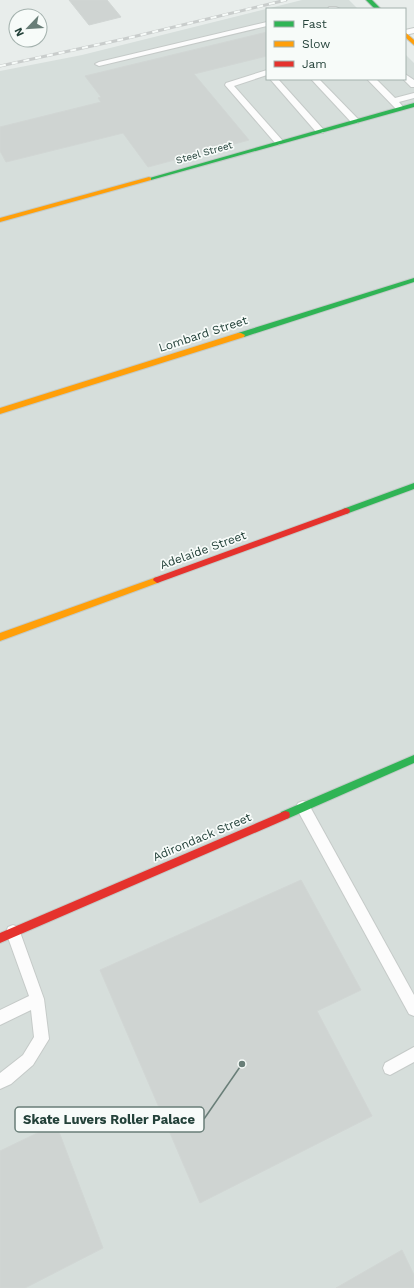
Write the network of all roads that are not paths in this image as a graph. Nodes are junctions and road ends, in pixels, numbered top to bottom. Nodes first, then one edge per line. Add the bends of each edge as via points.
1 (369, 0) edge
2 (377, 8) edge
3 (266, 24) edge
4 (406, 34) edge
5 (414, 43) edge
6 (99, 64) dead end
7 (266, 72) edge
8 (406, 77) edge
9 (275, 80) edge
10 (316, 80) edge
11 (372, 80) edge
12 (414, 85) edge
13 (414, 95) edge
14 (393, 101) junction
15 (414, 105) edge
16 (400, 108) junction
17 (355, 121) junction
18 (320, 131) junction
19 (279, 142) junction
20 (0, 220) edge
21 (414, 280) edge
22 (0, 411) edge
23 (414, 486) edge
24 (0, 637) edge
25 (414, 759) edge
26 (303, 807) junction
27 (13, 932) junction
28 (0, 938) edge
29 (37, 999) junction
30 (414, 1009) edge
31 (0, 1018) edge
32 (414, 1054) edge
33 (390, 1068) dead end
34 (0, 1081) edge

1 - 2 street
3 - 6 lane
4 - 5 street
7 - 19 lane via 229,85
8 - 12 lane
9 - 18 lane
10 - 17 lane
11 - 14 lane
13 - 14 lane
14 - 16 lane
15 - 16 street, Steel Street
16 - 17 street, Steel Street
17 - 18 street, Steel Street
18 - 19 street, Steel Street
19 - 20 street, Steel Street
21 - 22 street, Lombard Street
23 - 24 street, Adelaide Street
25 - 26 street, Adirondack Street
26 - 27 street, Adirondack Street
26 - 30 lane
27 - 28 street, Adirondack Street
27 - 29 lane
29 - 31 lane
29 - 34 lane via 42,1039 28,1060
32 - 33 lane

